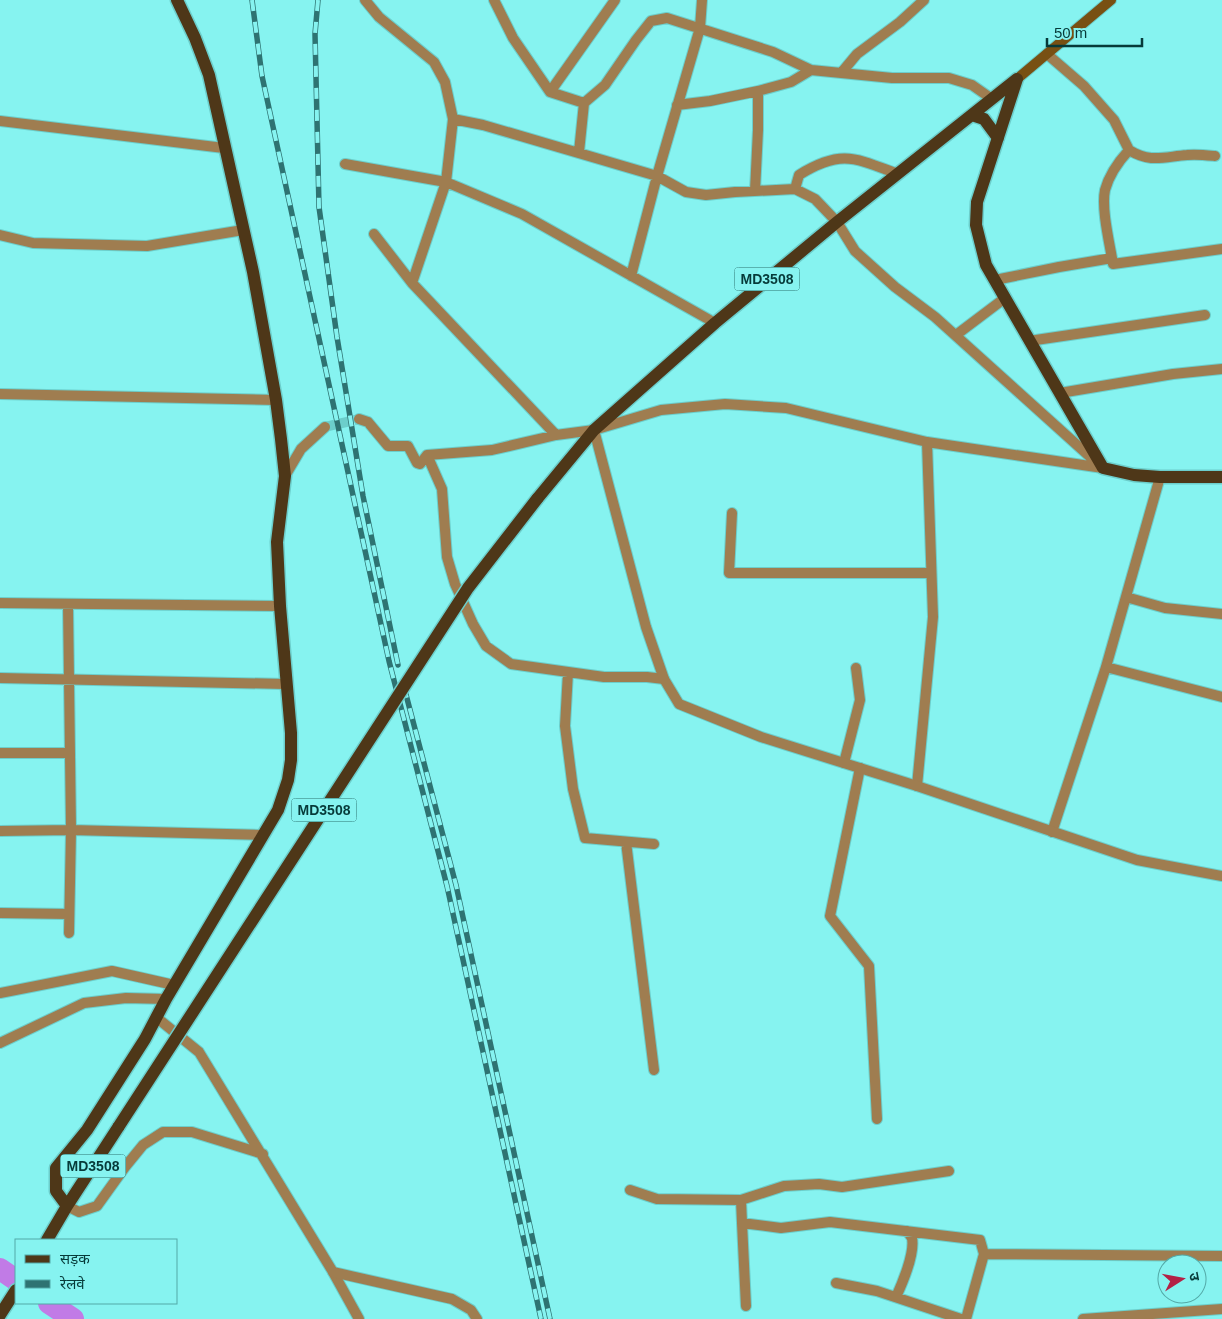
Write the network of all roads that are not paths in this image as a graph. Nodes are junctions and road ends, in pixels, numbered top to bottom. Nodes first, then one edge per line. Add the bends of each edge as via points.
1 (177, 0) edge
2 (365, 0) edge
3 (494, 0) edge
4 (615, 0) edge
5 (702, 0) edge
6 (924, 0) edge
7 (1111, 0) edge
8 (700, 28) junction
9 (1047, 54) junction
10 (811, 70) junction
11 (842, 72) junction
12 (1017, 79) junction
13 (758, 91) junction
14 (550, 92) junction
15 (992, 99) junction
16 (584, 103) junction
17 (677, 105) junction
18 (972, 115) junction
19 (453, 119) junction
20 (0, 121) edge
21 (998, 138) junction
22 (224, 148) junction
23 (1129, 150) junction
24 (578, 152) junction
25 (1214, 156) dead end
26 (345, 164) dead end
27 (898, 174) junction
28 (657, 176) junction
29 (446, 182) junction
30 (795, 189) junction
31 (755, 191) junction
32 (837, 222) junction
33 (243, 230) junction
34 (374, 234) dead end
35 (0, 235) edge
36 (1222, 248) edge
37 (1112, 258) junction
38 (631, 276) junction
39 (995, 280) junction
40 (412, 283) junction
41 (1005, 298) junction
42 (1205, 315) dead end
43 (715, 322) junction
44 (956, 335) junction
45 (1029, 341) junction
46 (1222, 369) edge
47 (1060, 393) junction
48 (0, 394) edge
49 (276, 400) junction
50 (359, 419) dead end
51 (326, 427) tunnel mouth
52 (594, 430) junction
53 (556, 435) junction
54 (927, 442) junction
55 (427, 455) junction
56 (1103, 468) junction
57 (285, 476) junction
58 (1160, 477) junction
59 (1222, 477) edge
60 (732, 513) dead end
61 (931, 573) junction
62 (1126, 597) junction
63 (0, 603) edge
64 (68, 604) junction
65 (280, 606) junction
66 (1222, 614) edge
67 (1106, 667) junction
68 (856, 668) dead end
69 (568, 672) junction
70 (0, 678) edge
71 (664, 679) junction
72 (68, 680) junction
73 (286, 684) junction
74 (1222, 697) edge
75 (0, 753) edge
76 (69, 753) junction
77 (844, 763) junction
78 (860, 768) junction
79 (917, 786) junction
80 (70, 830) junction
81 (0, 832) edge
82 (1052, 832) junction
83 (263, 835) junction
84 (626, 842) junction
85 (654, 844) dead end
86 (1222, 876) edge
87 (0, 913) edge
88 (69, 914) junction
89 (69, 933) dead end
90 (174, 985) junction
91 (0, 993) edge
92 (166, 999) junction
93 (156, 1017) junction
94 (0, 1043) edge
95 (654, 1070) dead end
96 (877, 1119) dead end
97 (263, 1154) junction
98 (949, 1171) dead end
99 (630, 1190) dead end
100 (741, 1200) junction
101 (67, 1206) junction
102 (742, 1223) junction
103 (907, 1231) junction
104 (48, 1239) edge
105 (984, 1254) junction
106 (1222, 1256) edge
107 (332, 1272) junction
108 (836, 1283) dead end
109 (15, 1292) edge
110 (896, 1297) junction
111 (746, 1306) dead end
112 (1222, 1309) edge
113 (0, 1315) edge
114 (359, 1319) edge
115 (477, 1319) edge
116 (961, 1319) edge
117 (966, 1319) edge
118 (1083, 1319) edge

1 - 22 main road via 209,75
2 - 19 street via 379,17 434,62 445,82
3 - 14 street via 513,38
4 - 14 street
5 - 8 street
6 - 11 street via 856,54
7 - 9 main road, MD3508
8 - 10 street via 773,52
8 - 16 street via 667,18 651,21 605,85
8 - 17 street
9 - 12 main road, MD3508
9 - 23 street via 1084,86 1114,120
10 - 11 street
10 - 13 street via 791,82
11 - 15 street via 892,78 949,78 972,85
12 - 15 main road, MD3508
12 - 21 main road
13 - 17 street
13 - 31 street
14 - 16 street
15 - 18 main road, MD3508
16 - 24 street
17 - 28 street
18 - 21 main road via 984,119
18 - 27 main road, MD3508
19 - 24 street
19 - 29 street
20 - 22 street
21 - 39 main road via 977,202 976,225 986,265
22 - 33 main road
23 - 25 street via 1153,159
23 - 37 street via 1118,162 1105,191
24 - 28 street
26 - 29 street
27 - 30 street via 861,160 830,160 799,175
27 - 32 main road, MD3508
28 - 31 street via 692,193
28 - 38 street
29 - 38 street via 522,214
29 - 40 street
30 - 31 street
30 - 32 street via 815,200
32 - 43 main road, MD3508
32 - 44 street via 855,251 895,288
33 - 35 street via 147,246 33,243
33 - 49 main road
34 - 40 street
36 - 37 street via 1114,264
37 - 39 street
38 - 43 street
39 - 41 main road
40 - 53 street
41 - 44 street
41 - 45 main road
42 - 45 street
43 - 52 main road, MD3508
44 - 56 street
45 - 47 main road
46 - 47 street
47 - 56 main road
48 - 49 street
49 - 57 main road
50 - 55 street via 368,422 388,446 408,446 417,463 420,464
51 - 57 street via 301,449
52 - 53 street
52 - 54 street via 661,410 725,404 786,408
52 - 71 street via 646,627
52 - 101 main road, MD3508, bridge via 468,588
53 - 55 street via 492,450
54 - 56 street
54 - 61 street
55 - 69 street via 442,489 448,557 455,584 486,646 511,664
56 - 58 main road
57 - 65 main road via 277,542
58 - 59 main road
58 - 62 street
60 - 61 street via 730,573
61 - 79 street via 933,617
62 - 66 street via 1165,608
62 - 67 street
63 - 64 street
64 - 65 street
64 - 72 street
65 - 73 main road
67 - 74 street
67 - 82 street
68 - 77 street via 860,700
69 - 71 street
69 - 84 street via 565,726 573,789 585,838
70 - 72 street
71 - 77 street via 679,704 761,737
72 - 73 street
72 - 76 street
73 - 83 main road via 291,760 288,780 278,810
75 - 76 street
76 - 80 street
77 - 78 street
78 - 79 street
78 - 96 street via 830,916 869,966
79 - 82 street
80 - 81 street
80 - 83 street
80 - 88 street
82 - 86 street via 1137,860
83 - 90 main road
84 - 85 street
84 - 95 street
87 - 88 street
88 - 89 street
90 - 91 street via 112,972
90 - 92 main road
92 - 93 main road
92 - 94 street via 126,998 84,1003
93 - 97 street via 199,1052
93 - 101 main road via 88,1130 56,1168 56,1191
97 - 101 street via 192,1132 163,1132 143,1145 97,1206 79,1212
97 - 107 street
98 - 100 street via 842,1187 819,1184 784,1186
99 - 100 street via 656,1199
100 - 102 street
101 - 104 main road, MD3508
102 - 103 street via 781,1228 830,1222
102 - 111 street
103 - 105 street via 980,1240
103 - 110 street via 912,1238 910,1253 905,1277
105 - 106 street
105 - 117 street
107 - 114 street
107 - 115 street via 452,1299 471,1310
108 - 110 street
109 - 113 main road
110 - 116 street
112 - 118 street

